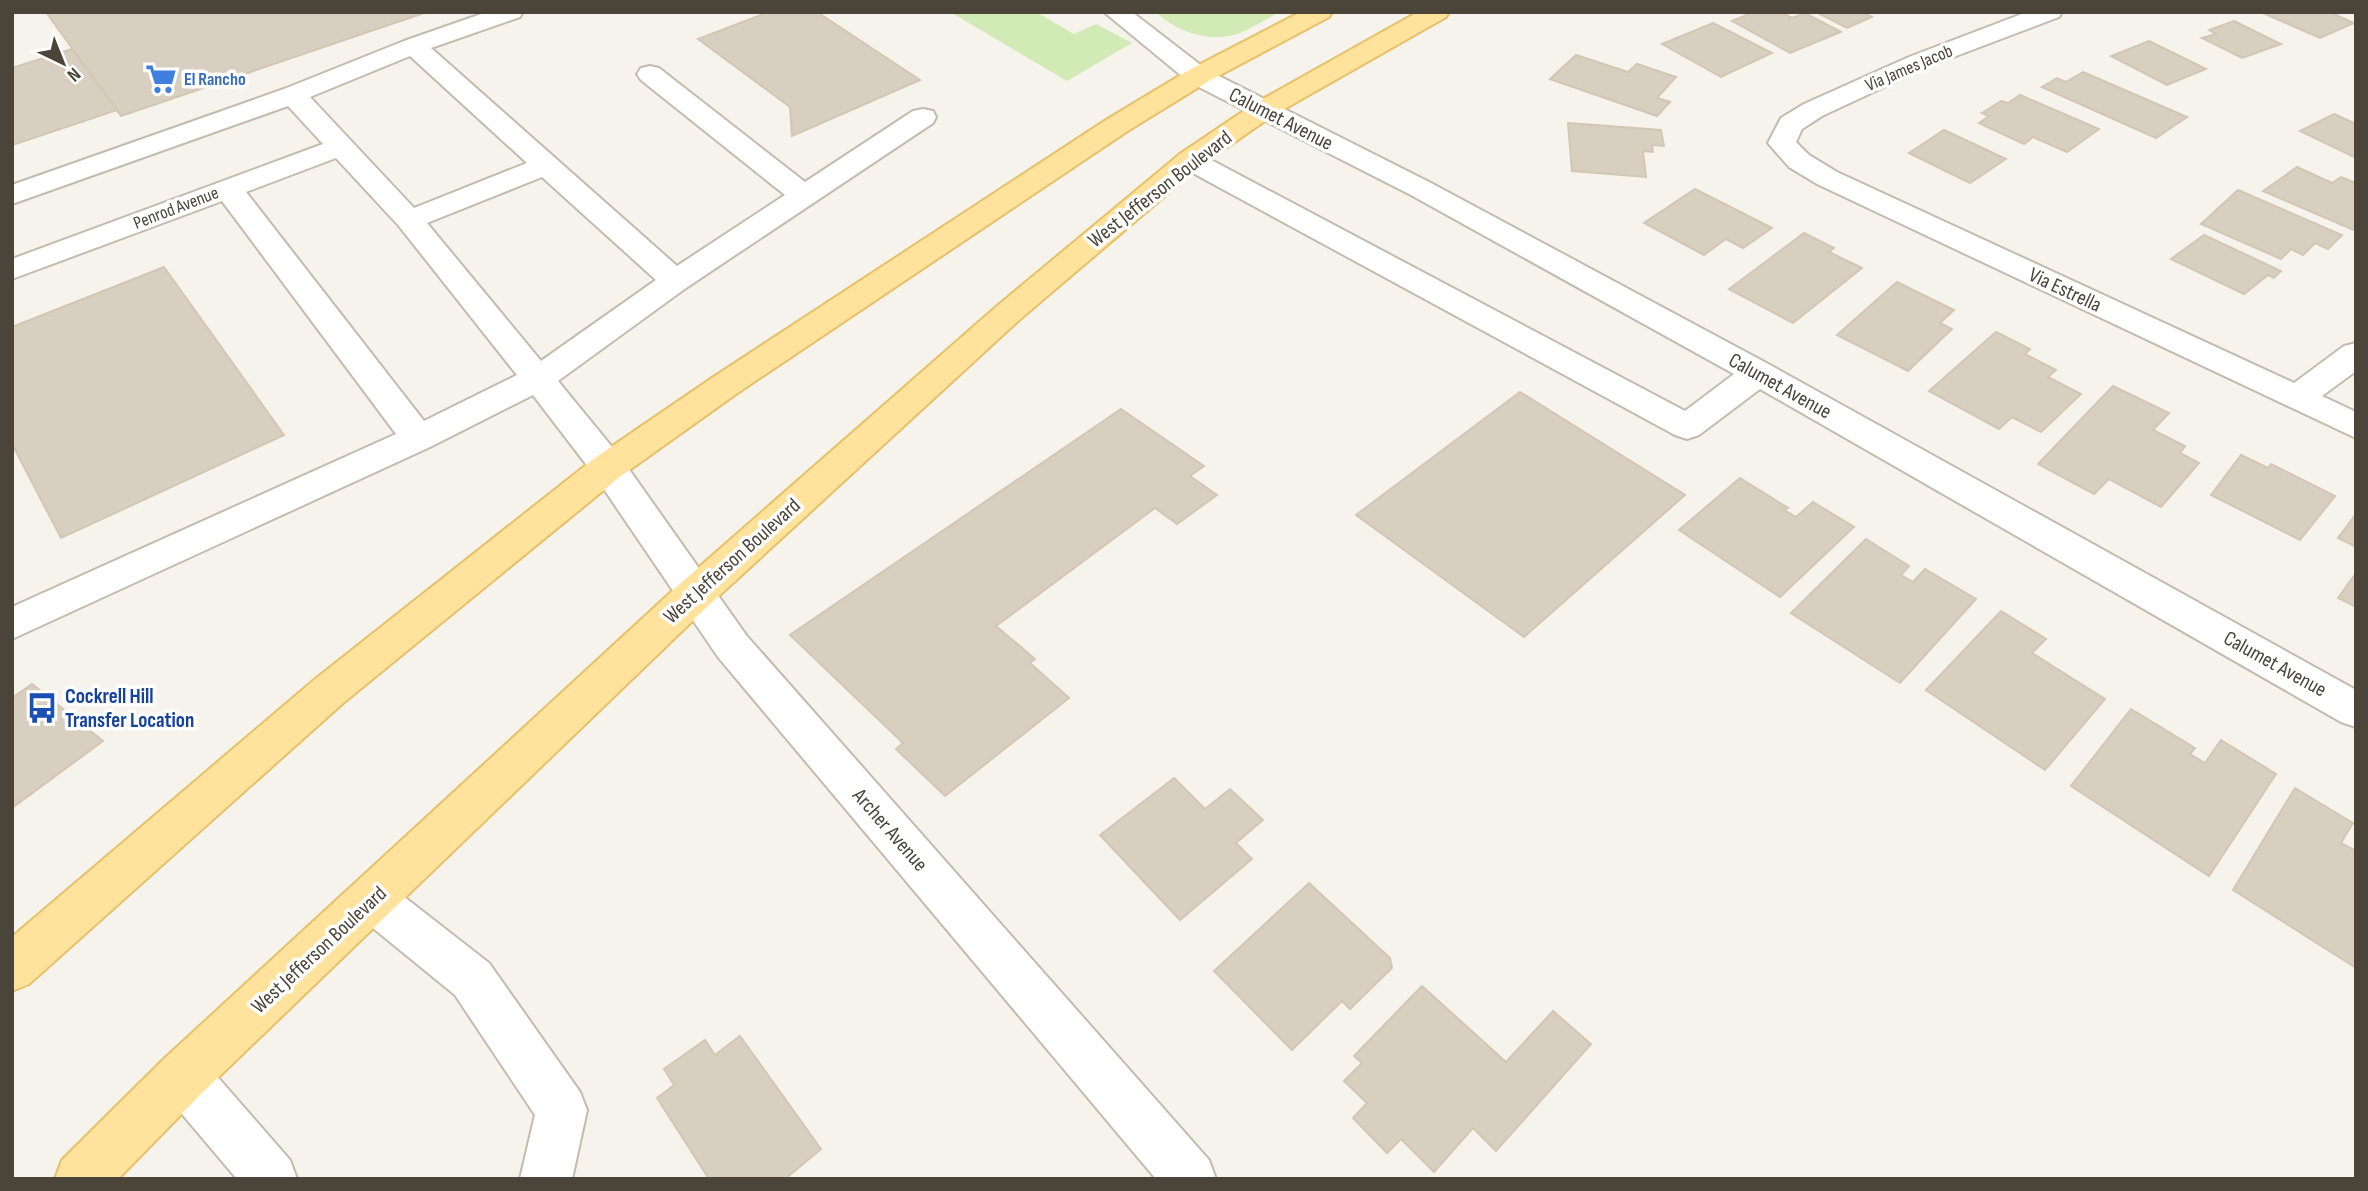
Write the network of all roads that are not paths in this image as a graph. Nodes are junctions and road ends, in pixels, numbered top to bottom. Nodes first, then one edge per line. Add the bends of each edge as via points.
1 (511, 12) edge
2 (1116, 12) edge
3 (1320, 12) edge
4 (1437, 12) edge
5 (2050, 12) edge
6 (413, 46) junction
7 (650, 74) dead end
8 (1198, 76) junction
9 (293, 95) junction
10 (1264, 110) junction
11 (923, 117) dead end
12 (1782, 143) joint
13 (340, 147) junction
14 (1190, 160) junction
15 (546, 165) junction
16 (228, 189) junction
17 (12, 195) edge
18 (804, 196) junction
19 (409, 219) junction
20 (12, 270) edge
21 (675, 281) junction
22 (2356, 354) edge
23 (1758, 373) junction
24 (538, 380) junction
25 (2297, 398) junction
26 (2356, 426) edge
27 (418, 438) junction
28 (608, 467) junction
29 (695, 594) junction
30 (12, 624) edge
31 (2356, 710) edge
32 (373, 900) junction
33 (12, 968) edge
34 (183, 1076) junction
35 (82, 1179) edge
36 (271, 1179) edge
37 (546, 1179) edge
38 (1190, 1179) edge

1 - 6 street
2 - 8 street, Calumet Avenue
3 - 8 main road
4 - 10 main road, West Jefferson Boulevard
5 - 12 street, Via James Jacob via 1918,62 1814,110 1791,124
6 - 9 street
6 - 15 street
7 - 18 street
8 - 10 street, Calumet Avenue
8 - 28 main road via 1021,189
9 - 13 street, Archer Avenue
9 - 17 street
10 - 14 main road, West Jefferson Boulevard
10 - 23 street, Calumet Avenue via 1421,189
11 - 18 street
12 - 25 street, Via Estrella via 1799,161 1826,178
13 - 16 street, Penrod Avenue
13 - 19 street, Archer Avenue
14 - 23 street via 1687,426
14 - 29 main road, West Jefferson Boulevard via 1007,314
15 - 19 street
15 - 21 street
16 - 20 street, Penrod Avenue
16 - 27 street
18 - 21 street
19 - 24 street, Archer Avenue
21 - 24 street
22 - 25 street
23 - 31 street, Calumet Avenue
24 - 27 street
24 - 28 street, Archer Avenue
25 - 26 street, Via Estrella
27 - 30 street
28 - 29 street, Archer Avenue
28 - 33 main road via 328,692
29 - 32 main road, West Jefferson Boulevard
29 - 38 street, Archer Avenue via 732,646
32 - 34 main road, West Jefferson Boulevard
32 - 37 street via 472,979 562,1110
34 - 35 main road, West Jefferson Boulevard
34 - 36 street

